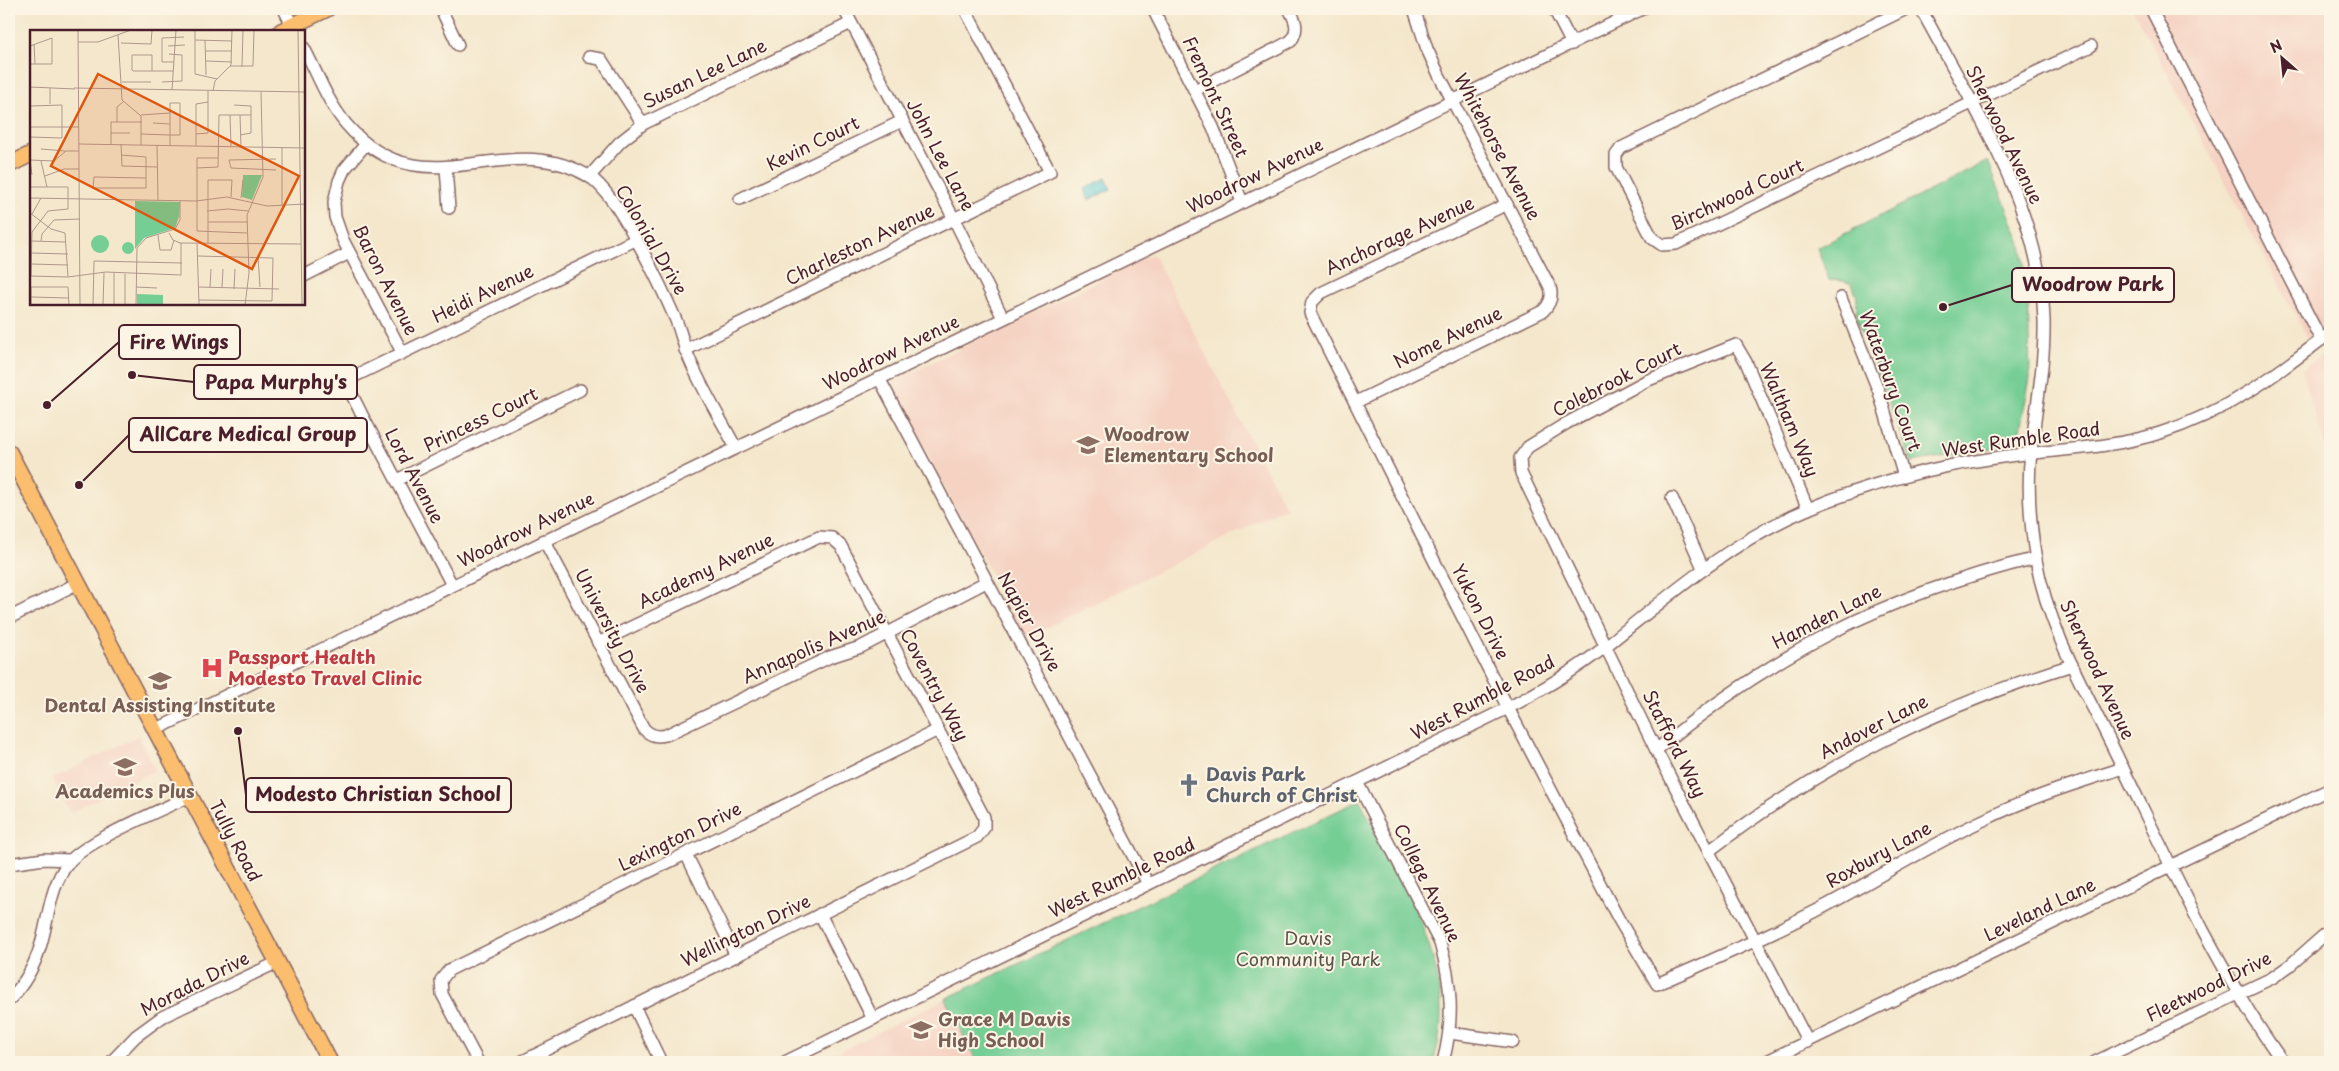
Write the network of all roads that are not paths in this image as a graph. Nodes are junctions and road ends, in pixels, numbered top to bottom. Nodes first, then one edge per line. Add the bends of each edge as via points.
1 (284, 9) edge
2 (327, 9) edge
3 (442, 9) edge
4 (844, 9) edge
5 (965, 9) edge
6 (1153, 9) edge
7 (1290, 9) edge
8 (1414, 9) edge
9 (1554, 9) edge
10 (1642, 9) edge
11 (1906, 9) edge
12 (1921, 9) edge
13 (2151, 9) edge
14 (851, 23) junction
15 (289, 29) edge
16 (1572, 44) junction
17 (458, 45) dead end
18 (2091, 46) dead end
19 (305, 50) edge
20 (589, 57) dead end
21 (1195, 90) junction
22 (1452, 100) junction
23 (1971, 103) junction
24 (902, 121) junction
25 (644, 124) junction
26 (366, 144) junction
27 (30, 154) edge
28 (9, 165) edge
29 (446, 168) junction
30 (589, 177) junction
31 (740, 199) dead end
32 (1242, 202) junction
33 (1507, 204) junction
34 (449, 208) dead end
35 (954, 219) junction
36 (635, 240) junction
37 (349, 253) junction
38 (305, 275) edge
39 (1841, 298) dead end
40 (1551, 300) joint
41 (1311, 304) joint
42 (1002, 318) junction
43 (2326, 337) edge
44 (1736, 345) joint
45 (686, 350) junction
46 (402, 352) junction
47 (879, 378) junction
48 (348, 382) joint
49 (580, 390) dead end
50 (1356, 402) junction
51 (736, 448) junction
52 (9, 452) edge
53 (2031, 453) junction
54 (1520, 458) joint
55 (1904, 477) junction
56 (397, 480) junction
57 (1672, 498) dead end
58 (1808, 509) junction
59 (830, 537) joint
60 (544, 540) junction
61 (2036, 558) junction
62 (1704, 568) junction
63 (986, 582) junction
64 (78, 583) junction
65 (452, 586) junction
66 (9, 618) edge
67 (888, 633) junction
68 (598, 643) junction
69 (1605, 647) junction
70 (2072, 665) junction
71 (1508, 708) junction
72 (155, 730) junction
73 (938, 730) junction
74 (654, 735) joint
75 (1656, 750) junction
76 (2123, 768) junction
77 (1357, 782) junction
78 (2330, 789) edge
79 (190, 796) junction
80 (984, 828) joint
81 (1709, 851) junction
82 (686, 854) junction
83 (70, 860) junction
84 (9, 864) edge
85 (2170, 866) junction
86 (1148, 884) junction
87 (820, 914) junction
88 (2330, 930) edge
89 (1755, 942) junction
90 (736, 956) junction
91 (278, 962) junction
92 (1657, 984) joint
93 (2237, 994) junction
94 (9, 1000) edge
95 (634, 1006) junction
96 (873, 1019) junction
97 (1450, 1033) junction
98 (1513, 1042) dead end
99 (1808, 1042) junction
100 (111, 1062) edge
101 (330, 1062) edge
102 (478, 1062) edge
103 (521, 1062) edge
104 (661, 1062) edge
105 (785, 1062) edge
106 (1443, 1062) edge
107 (1765, 1062) edge
108 (2095, 1062) edge
109 (2282, 1062) edge

1 - 15 street
2 - 15 main road
3 - 17 street
4 - 14 street, John Lee Lane
5 - 35 street, Charleston Avenue via 1050,172
6 - 21 street, Fremont Street
7 - 21 street via 1296,22 1291,41
8 - 22 street, Whitehorse Avenue via 1427,49
9 - 16 street
10 - 16 street, Woodrow Avenue
11 - 23 street, Birchwood Court via 1621,148 1616,155 1616,167 1652,238 1662,245 1676,244
12 - 23 street, Sherwood Avenue
13 - 43 street
14 - 24 street, John Lee Lane
14 - 25 street, Susan Lee Lane
16 - 22 street, Woodrow Avenue
18 - 23 street, Birchwood Court
19 - 26 street, Colonial Drive via 338,112
20 - 25 street via 601,59
21 - 32 street, Fremont Street
22 - 32 street, Woodrow Avenue
22 - 33 street, Whitehorse Avenue
23 - 53 street, Sherwood Avenue via 2008,175 2030,231 2036,260 2044,317 2044,351
24 - 31 street, Kevin Court
24 - 35 street, John Lee Lane
25 - 30 street, Susan Lee Lane via 620,142
26 - 29 street, Colonial Drive via 401,162
26 - 37 street, Baron Avenue via 344,170 334,202 338,229
27 - 28 main road
29 - 30 street, Colonial Drive via 532,158 558,163
29 - 34 street
30 - 36 street, Colonial Drive via 610,197
32 - 42 street, Woodrow Avenue
33 - 40 street, Whitehorse Avenue via 1550,287
33 - 41 street, Anchorage Avenue via 1321,293
35 - 42 street, John Lee Lane
35 - 45 street, Charleston Avenue
36 - 45 street, Colonial Drive via 676,320
36 - 46 street, Heidi Avenue
37 - 38 street
37 - 46 street, Baron Avenue
39 - 55 street, Waterbury Court via 1879,392
40 - 50 street, Nome Avenue via 1543,311
41 - 50 street, Yukon Drive via 1311,317
42 - 47 street, Woodrow Avenue
43 - 53 street, West Rumble Road via 2248,394 2188,423 2103,447
44 - 54 street, Colebrook Court via 1607,400 1528,447
44 - 58 street, Waltham Way
45 - 51 street, Colonial Drive
46 - 48 street, Heidi Avenue
47 - 51 street, Woodrow Avenue
47 - 63 street, Napier Drive
48 - 56 street, Lord Avenue via 349,390
49 - 56 street, Princess Court
50 - 71 street, Yukon Drive
51 - 60 street, Woodrow Avenue
52 - 64 main road, Tully Road
53 - 55 street, West Rumble Road
53 - 61 street, Sherwood Avenue via 2030,501
54 - 69 street, Stafford Way via 1521,472
55 - 58 street, West Rumble Road
56 - 65 street, Lord Avenue
57 - 62 street
58 - 62 street, West Rumble Road via 1746,540
59 - 67 street, Coventry Way via 841,546
59 - 68 street, Academy Avenue via 819,537
60 - 65 street, Woodrow Avenue
60 - 68 street, University Drive
61 - 70 street, Sherwood Avenue via 2046,602
61 - 75 street, Hamden Lane via 1926,590 1838,628 1729,692
62 - 69 street, West Rumble Road
63 - 67 street, Annapolis Avenue
63 - 86 street, Napier Drive via 1026,651
64 - 66 street
64 - 72 main road, Tully Road
65 - 72 street, Woodrow Avenue
67 - 73 street, Coventry Way
67 - 74 street, Annapolis Avenue via 809,666 666,735
68 - 74 street, University Drive via 644,729
69 - 71 street, West Rumble Road
69 - 75 street, Stafford Way
70 - 76 street, Sherwood Avenue
70 - 81 street, Andover Lane via 1974,698 1868,747 1778,801
71 - 77 street, West Rumble Road
71 - 92 street, Yukon Drive via 1618,918
72 - 79 main road, Tully Road
73 - 80 street, Coventry Way via 984,817
73 - 82 street, Lexington Drive
75 - 81 street, Stafford Way
76 - 85 street, Sherwood Avenue
76 - 89 street, Roxbury Lane via 1974,824
77 - 86 street, West Rumble Road
77 - 97 street, College Avenue via 1440,943 1449,983
78 - 85 street, Leveland Lane
79 - 83 street via 94,843
79 - 91 main road, Tully Road
80 - 87 street, Wellington Drive via 977,837
81 - 89 street, Stafford Way
82 - 90 street
82 - 102 street, Lexington Drive via 449,970 441,980 442,994
83 - 84 street via 44,858
83 - 94 street via 61,873 49,905 37,957
85 - 93 street, Sherwood Avenue
85 - 99 street, Leveland Lane
86 - 96 street, West Rumble Road
87 - 90 street, Wellington Drive
87 - 96 street
88 - 93 street, Fleetwood Drive via 2280,972
89 - 92 street, Roxbury Lane
89 - 99 street, Stafford Way
90 - 95 street, Wellington Drive
91 - 100 street, Morada Drive via 162,1017 136,1036
91 - 101 main road, Tully Road
93 - 108 street, Fleetwood Drive
93 - 109 street, Sherwood Avenue
95 - 103 street, Wellington Drive
95 - 104 street
96 - 105 street, West Rumble Road
97 - 98 street
97 - 106 street, College Avenue
99 - 107 street, Leveland Lane

